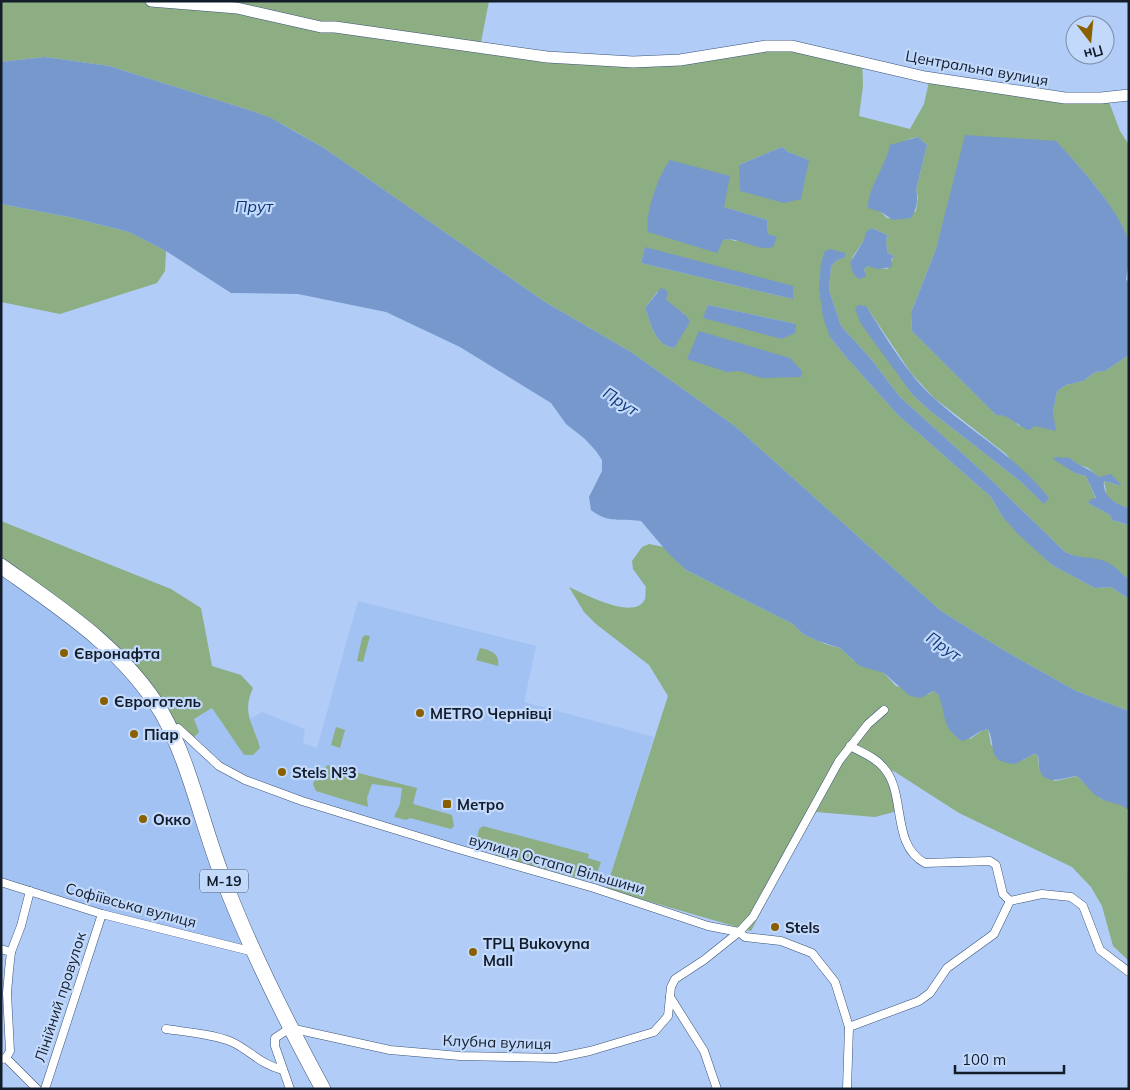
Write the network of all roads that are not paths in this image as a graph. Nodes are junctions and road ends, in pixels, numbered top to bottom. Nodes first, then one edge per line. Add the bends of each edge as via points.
1 (151, 1) edge
2 (1129, 95) edge
3 (1, 566) edge
4 (884, 710) dead end
5 (170, 730) junction
6 (850, 746) junction
7 (1, 882) edge
8 (30, 891) junction
9 (1010, 901) junction
10 (102, 914) junction
11 (739, 932) junction
12 (1, 949) edge
13 (11, 952) junction
14 (254, 952) junction
15 (1129, 972) edge
16 (670, 997) junction
17 (849, 1027) junction
18 (290, 1028) junction
19 (166, 1029) dead end
20 (3, 1058) edge
21 (283, 1070) junction
22 (37, 1089) edge
23 (45, 1089) edge
24 (290, 1089) edge
25 (323, 1089) edge
26 (716, 1089) edge
27 (847, 1089) edge

1 - 2 main road, Центральна вулиця via 237,8 321,27 547,57 633,62 680,60 766,46 792,46 925,77 1065,98
3 - 5 highway, М-19 via 75,618 121,660
4 - 6 street, Клубна вулиця
5 - 11 street, вулиця Остапа Вільшини via 178,728 219,766 245,780 302,801 594,888 708,926
5 - 14 highway, М-19 via 221,874
6 - 9 street via 884,767 891,780 904,835 918,860 925,863 990,861 996,865 1001,889
6 - 11 street, Клубна вулиця via 753,917
7 - 8 street, Софіївська вулиця
8 - 10 street, Софіївська вулиця
8 - 13 street
9 - 15 street via 1042,894 1071,897 1083,906 1100,950
9 - 17 street via 994,934 947,968 930,993 919,1002
10 - 14 street, Софіївська вулиця
10 - 23 street, Лінійний провулок
11 - 16 street, Клубна вулиця via 675,979
11 - 17 street, вулиця Остапа Вільшини via 744,937 781,941 812,953 835,982
12 - 13 street
13 - 20 street via 7,993 10,1050
14 - 18 highway, М-19
16 - 18 street, Клубна вулиця via 668,1016 654,1032 556,1058 499,1059 390,1050
16 - 26 street via 704,1051
17 - 27 street, вулиця Остапа Вільшини
18 - 21 street via 276,1038 275,1046
18 - 25 highway, М-19
19 - 21 street via 230,1042 262,1064
20 - 22 street
21 - 24 street

